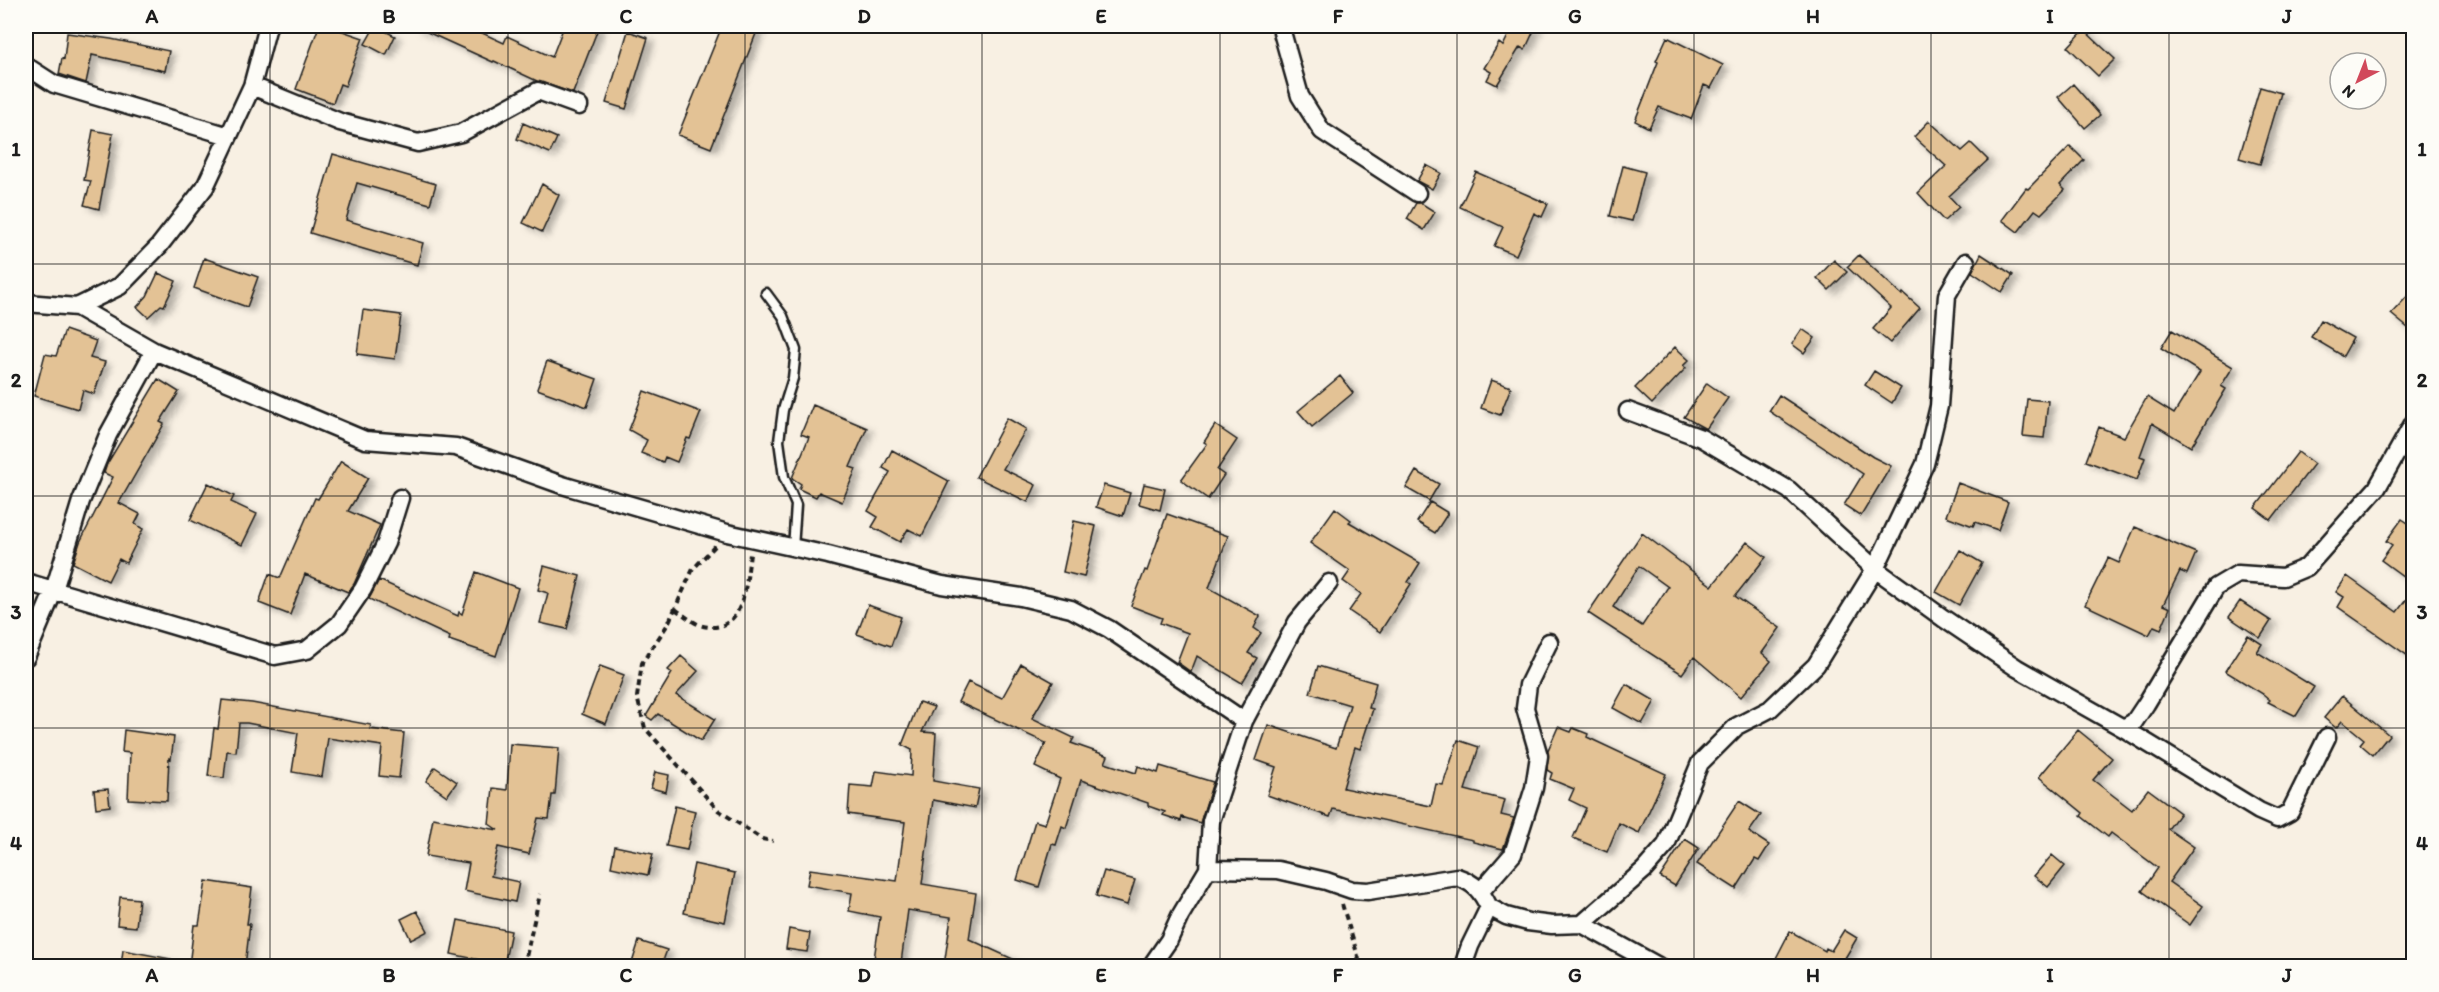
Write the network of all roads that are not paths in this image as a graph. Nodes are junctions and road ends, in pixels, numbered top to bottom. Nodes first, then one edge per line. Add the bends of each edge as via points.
1 (268, 26) edge
2 (1282, 26) edge
3 (26, 66) edge
4 (252, 86) junction
5 (579, 106) dead end
6 (229, 136) junction
7 (1417, 193) dead end
8 (1966, 262) dead end
9 (766, 293) dead end
10 (26, 303) edge
11 (77, 307) junction
12 (154, 351) junction
13 (1628, 411) dead end
14 (2414, 422) edge
15 (400, 498) dead end
16 (793, 548) junction
17 (1875, 568) junction
18 (26, 582) edge
19 (1329, 583) dead end
20 (54, 590) junction
21 (1549, 642) dead end
22 (26, 657) edge
23 (1245, 721) junction
24 (2123, 728) junction
25 (2327, 737) dead end
26 (1208, 869) junction
27 (1481, 891) junction
28 (1490, 907) junction
29 (1582, 924) junction
30 (1151, 966) edge
31 (1463, 966) edge
32 (1658, 966) edge

1 - 4 street
2 - 7 street via 1300,96 1322,130
3 - 6 street via 54,84
4 - 5 street via 340,122 418,143 461,133 538,91
4 - 6 street
6 - 11 street via 205,187 159,246 120,286
8 - 17 street via 1947,295 1939,406 1924,464
9 - 16 lane via 783,316 796,350 794,378 783,410 779,441 784,477 796,505
10 - 11 street
11 - 12 street
12 - 16 street via 365,440 456,447 562,485
12 - 20 street via 108,435 81,501
13 - 17 street via 1701,438 1789,490
14 - 24 street via 2377,488 2307,567 2283,577 2238,574 2216,586 2146,705 2134,722
15 - 20 street via 386,543 363,590 339,624 307,650 275,656
16 - 23 street via 942,585 1071,609 1109,629
17 - 24 street via 2017,668
17 - 29 street via 1816,665 1770,709 1737,726 1700,763 1666,845 1644,870
18 - 20 street
19 - 23 street via 1297,622
20 - 22 street
21 - 27 street via 1528,685 1525,708 1539,756 1534,788 1513,854
23 - 26 street via 1211,821
24 - 25 street via 2277,819 2290,812
26 - 27 street via 1278,870 1368,891 1457,877
26 - 30 street
27 - 28 street
28 - 29 street via 1528,922
28 - 31 street
29 - 32 street

